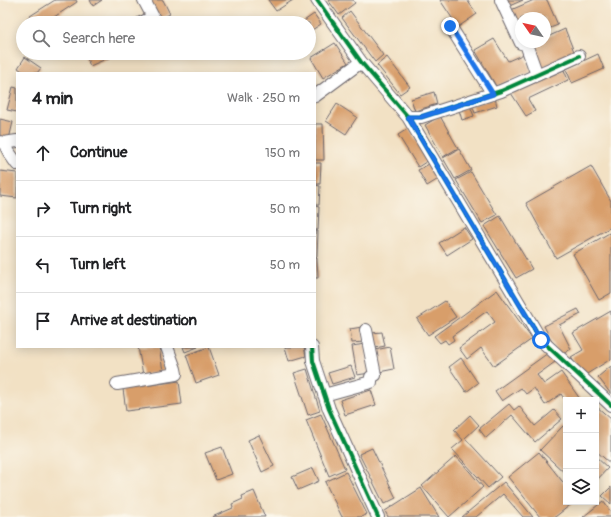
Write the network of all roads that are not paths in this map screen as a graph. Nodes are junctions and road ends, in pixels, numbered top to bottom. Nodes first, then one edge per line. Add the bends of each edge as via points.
1 (144, 0) edge
2 (317, 0) edge
3 (501, 0) edge
4 (152, 16) edge
5 (450, 26) dead end
6 (579, 56) dead end
7 (361, 62) junction
8 (537, 75) junction
9 (493, 94) junction
10 (316, 95) edge
11 (408, 117) junction
12 (16, 141) edge
13 (2, 143) edge
14 (16, 163) edge
15 (366, 330) dead end
16 (167, 348) edge
17 (312, 348) edge
18 (117, 384) dead end
19 (324, 395) junction
20 (611, 405) edge
21 (378, 517) edge

1 - 4 street
2 - 7 street
3 - 8 street via 521,43 526,44
5 - 9 street
6 - 8 street
7 - 10 street
7 - 11 street
8 - 9 street
9 - 11 street via 421,117
11 - 20 street via 541,340
12 - 13 street
13 - 14 street
15 - 19 street via 375,375 370,377 371,382
16 - 18 street via 176,374
17 - 19 street via 313,361
19 - 21 street

